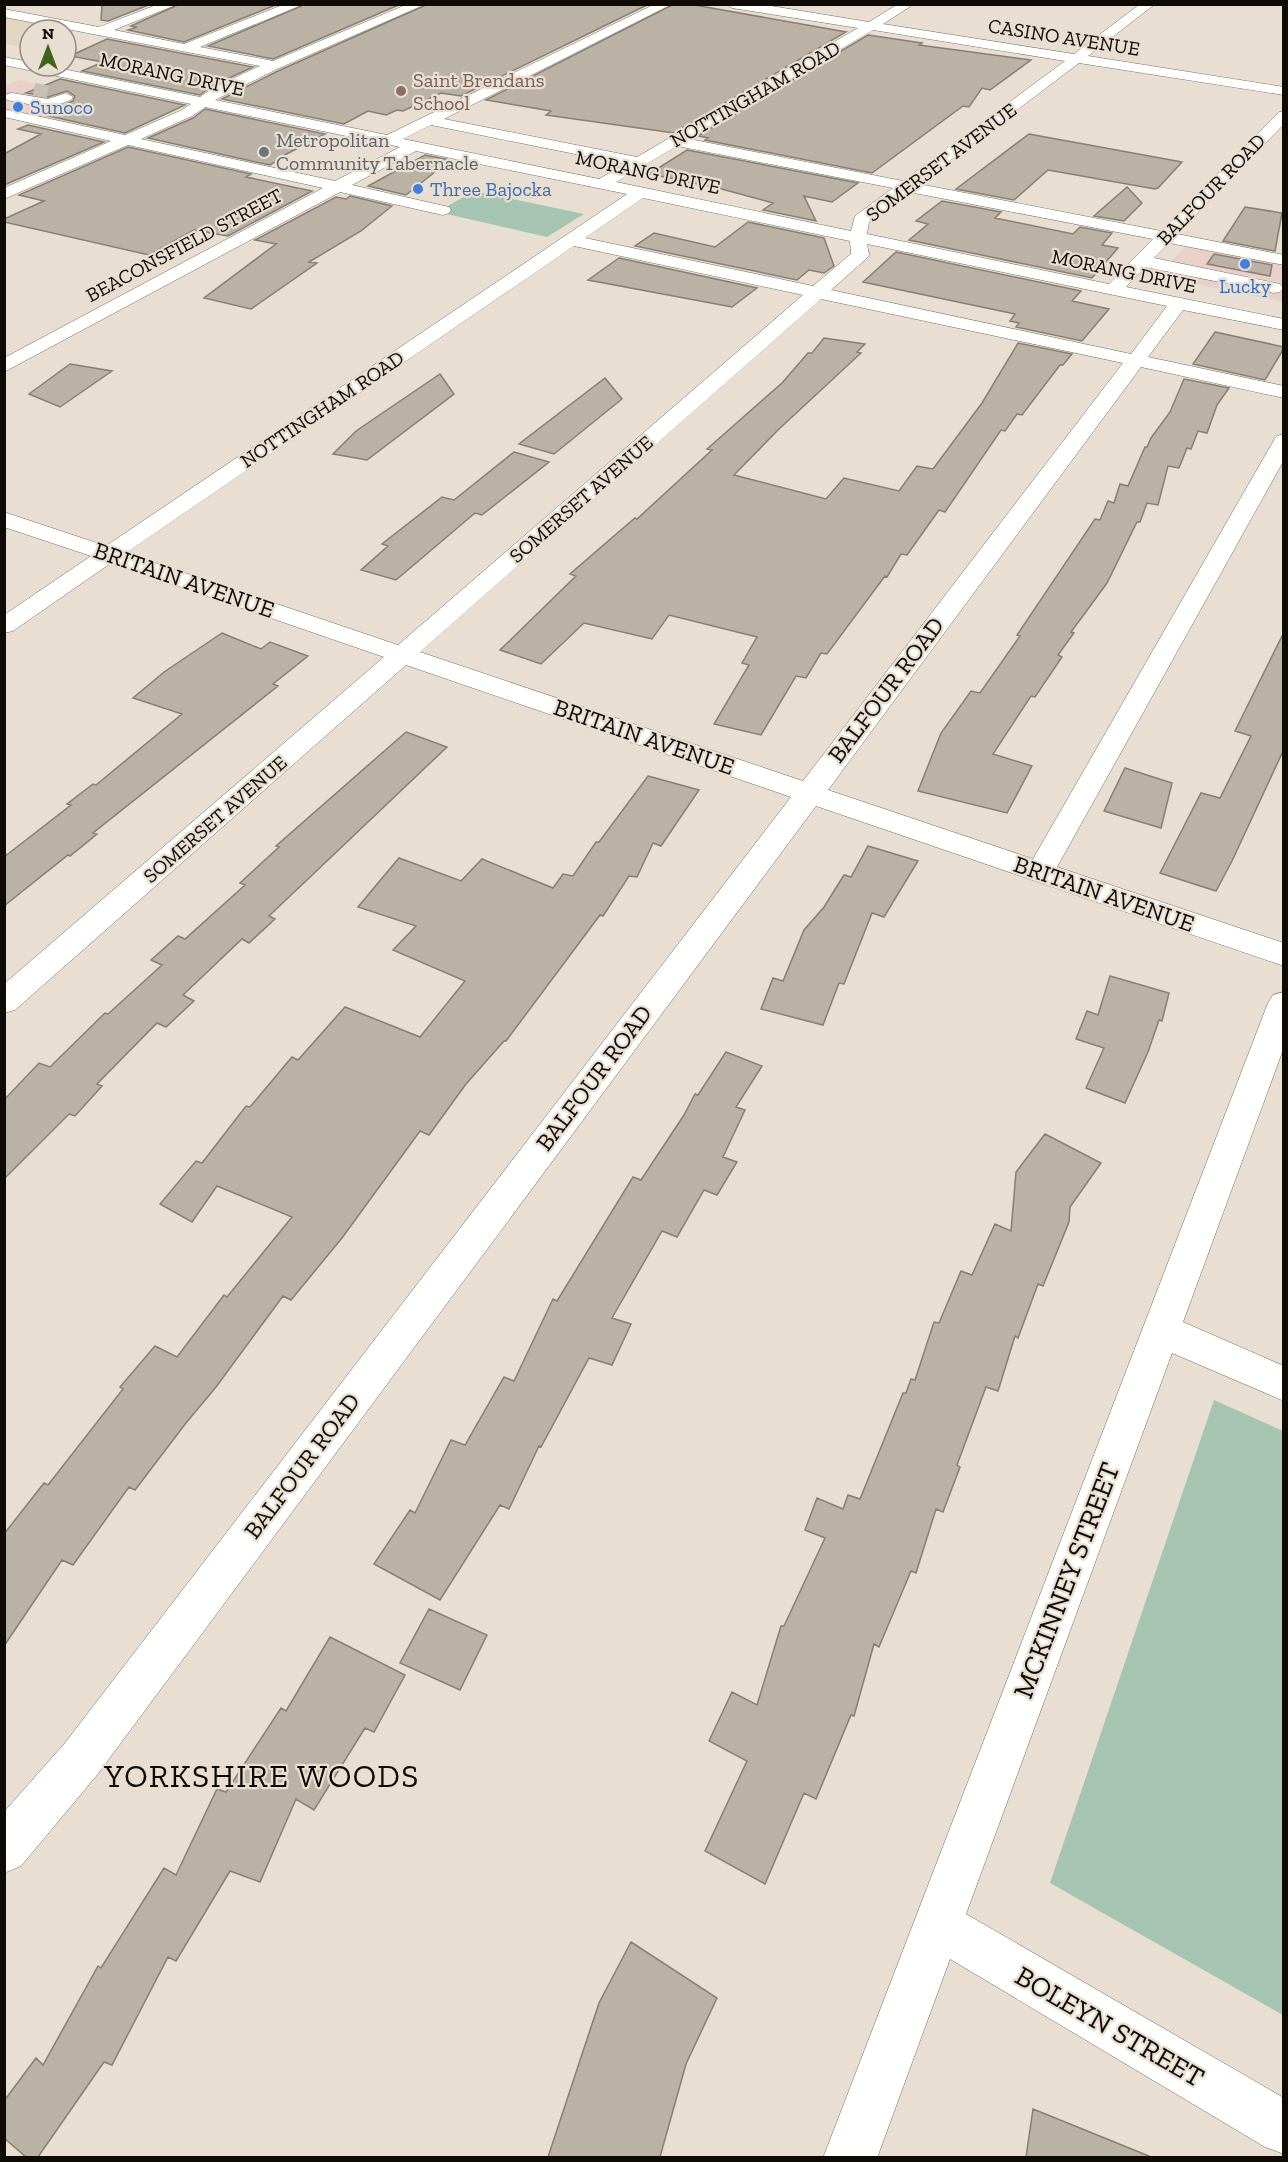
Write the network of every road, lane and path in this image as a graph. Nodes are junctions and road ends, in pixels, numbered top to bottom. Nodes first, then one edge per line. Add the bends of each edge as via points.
1 (172, 4) edge
2 (298, 4) edge
3 (420, 4) edge
4 (666, 4) edge
5 (732, 4) edge
6 (908, 4) edge
7 (1149, 4) edge
8 (4, 14) edge
9 (871, 26) junction
10 (82, 35) edge
11 (184, 48) junction
12 (1077, 59) junction
13 (274, 65) junction
14 (18, 68) tunnel mouth
15 (4, 75) edge
16 (78, 76) tunnel mouth
17 (46, 78) tunnel mouth
18 (105, 81) junction
19 (4, 83) edge
20 (30, 86) junction
21 (1284, 91) edge
22 (4, 95) edge
23 (465, 101) junction
24 (204, 102) junction
25 (4, 113) edge
26 (1284, 115) edge
27 (428, 120) junction
28 (460, 126) junction
29 (649, 139) dead end
30 (128, 140) junction
31 (389, 140) junction
32 (674, 142) junction
33 (415, 145) junction
34 (630, 146) dead end
35 (612, 156) junction
36 (639, 162) junction
37 (523, 168) junction
38 (505, 180) dead end
39 (602, 184) junction
40 (337, 187) junction
41 (906, 187) junction
42 (641, 192) junction
43 (4, 194) edge
44 (443, 210) dead end
45 (858, 237) junction
46 (1164, 237) junction
47 (571, 240) junction
48 (1284, 260) edge
49 (1141, 261) junction
50 (1231, 279) junction
51 (1274, 288) dead end
52 (1113, 290) junction
53 (817, 293) junction
54 (1193, 306) junction
55 (1284, 325) edge
56 (1136, 361) junction
57 (4, 366) edge
58 (1284, 392) edge
59 (1284, 440) edge
60 (4, 519) edge
61 (110, 554) junction
62 (4, 626) edge
63 (402, 656) junction
64 (809, 793) junction
65 (1040, 872) junction
66 (1284, 955) edge
67 (4, 1002) edge
68 (1284, 1003) edge
69 (1160, 1330) junction
70 (1284, 1384) edge
71 (4, 1850) edge
72 (937, 1924) junction
73 (1284, 2128) edge
74 (850, 2157) edge

1 - 10 street
2 - 11 street
3 - 13 street
4 - 23 street
5 - 9 street, CASINO AVENUE
6 - 9 street, NOTTINGHAM ROAD
7 - 12 street, SOMERSET AVENUE
8 - 10 street
9 - 12 street, CASINO AVENUE
9 - 32 street, NOTTINGHAM ROAD
10 - 11 street
11 - 13 street
12 - 21 street, CASINO AVENUE
12 - 41 street, SOMERSET AVENUE
13 - 24 street via 218,91
14 - 15 street
16 - 18 street, MORANG DRIVE
17 - 20 street
18 - 22 street via 63,93 49,104
18 - 24 street, MORANG DRIVE
19 - 20 street
20 - 22 street
23 - 27 street
23 - 28 street via 484,111
24 - 30 street via 187,114
24 - 31 street, MORANG DRIVE
25 - 30 street
26 - 46 street, BALFOUR ROAD
27 - 28 street
27 - 31 street
28 - 35 street
29 - 32 street
30 - 40 street
30 - 43 street
31 - 33 street, MORANG DRIVE
32 - 36 street, NOTTINGHAM ROAD
32 - 41 street
33 - 37 street, MORANG DRIVE
33 - 40 street, BEACONSFIELD STREET
34 - 35 street
35 - 36 street
36 - 39 street, NOTTINGHAM ROAD
37 - 38 street
37 - 39 street, MORANG DRIVE
39 - 42 street, MORANG DRIVE
40 - 44 street
40 - 57 street, BEACONSFIELD STREET
41 - 45 street, SOMERSET AVENUE via 861,220
41 - 46 street
42 - 45 street, MORANG DRIVE
42 - 47 street, NOTTINGHAM ROAD
45 - 52 street, MORANG DRIVE
45 - 53 street, SOMERSET AVENUE via 860,255
46 - 48 street
46 - 49 street, BALFOUR ROAD
47 - 53 street
47 - 61 street, NOTTINGHAM ROAD
49 - 50 street
49 - 52 street, BALFOUR ROAD
50 - 51 street
50 - 54 street, BALFOUR ROAD
52 - 54 street, MORANG DRIVE
53 - 56 street
53 - 63 street, SOMERSET AVENUE
54 - 55 street, MORANG DRIVE
54 - 56 street, BALFOUR ROAD
56 - 58 street
56 - 64 street, BALFOUR ROAD
59 - 65 street
60 - 61 street, BRITAIN AVENUE
61 - 62 street, NOTTINGHAM ROAD
61 - 63 street, BRITAIN AVENUE
63 - 64 street, BRITAIN AVENUE
63 - 67 street, SOMERSET AVENUE
64 - 65 street, BRITAIN AVENUE
64 - 71 street, BALFOUR ROAD via 88,1750
65 - 66 street, BRITAIN AVENUE
68 - 69 street, MCKINNEY STREET
69 - 70 street
69 - 72 street, MCKINNEY STREET
72 - 73 street, BOLEYN STREET
72 - 74 street, MCKINNEY STREET

